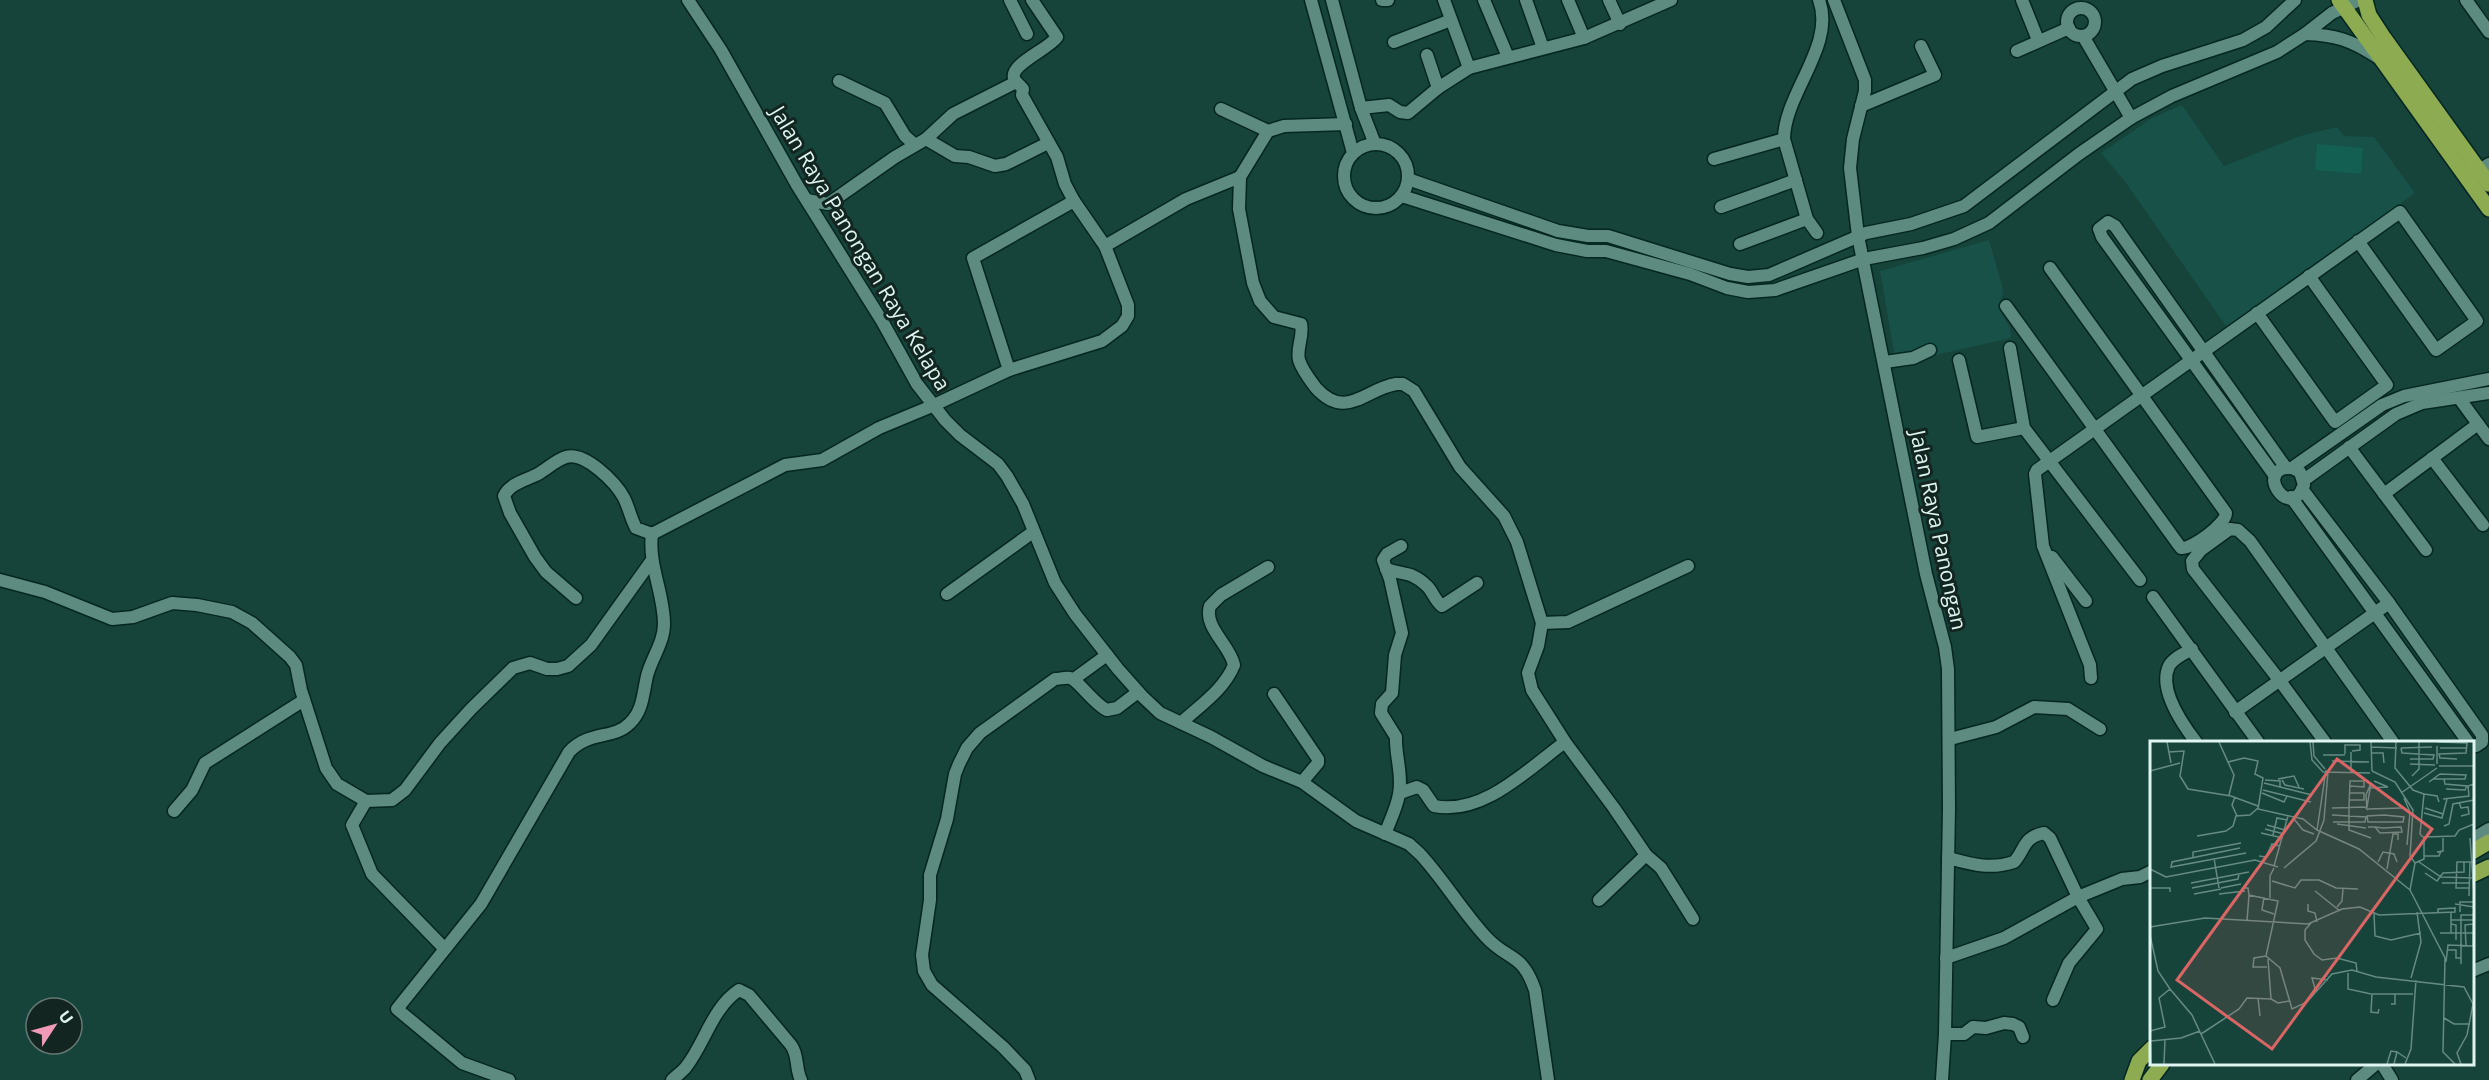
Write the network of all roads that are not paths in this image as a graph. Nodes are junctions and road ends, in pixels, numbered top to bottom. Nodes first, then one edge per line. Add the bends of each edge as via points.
1 (688, 0) edge
2 (1010, 0) edge
3 (1032, 0) edge
4 (1311, 0) edge
5 (1332, 0) edge
6 (1382, 0) edge
7 (1388, 0) edge
8 (1444, 0) edge
9 (1484, 0) edge
10 (1526, 0) edge
11 (1568, 0) edge
12 (1609, 0) edge
13 (1671, 0) edge
14 (1819, 0) edge
15 (1834, 0) edge
16 (2022, 0) edge
17 (2295, 0) edge
18 (2359, 0) edge
19 (2365, 0) edge
20 (2466, 0) edge
21 (1652, 3) edge
22 (2341, 3) edge
23 (2088, 5) edge
24 (1451, 20) junction
25 (1620, 24) junction
26 (2069, 28) junction
27 (2489, 32) edge
28 (1027, 33) dead end
29 (2305, 34) junction
30 (2083, 36) junction
31 (1584, 38) junction
32 (2038, 40) junction
33 (1394, 42) dead end
34 (1921, 46) dead end
35 (1543, 48) junction
36 (2017, 51) dead end
37 (1427, 55) dead end
38 (1509, 57) junction
39 (2381, 59) junction
40 (1469, 68) junction
41 (839, 81) dead end
42 (1016, 82) junction
43 (1438, 88) junction
44 (2116, 91) junction
45 (1862, 106) junction
46 (1361, 108) junction
47 (1221, 109) dead end
48 (2131, 118) junction
49 (1346, 124) junction
50 (1268, 131) junction
51 (1784, 139) junction
52 (920, 142) junction
53 (1048, 143) junction
54 (1375, 144) junction
55 (1353, 153) junction
56 (1714, 159) dead end
57 (2478, 171) edge
58 (1240, 177) junction
59 (1408, 179) junction
60 (1796, 180) junction
61 (2489, 184) edge
62 (1402, 196) junction
63 (807, 200) junction
64 (1074, 201) junction
65 (1721, 207) dead end
66 (2489, 209) edge
67 (1807, 219) junction
68 (1558, 231) junction
69 (1817, 233) dead end
70 (1858, 236) junction
71 (2358, 241) junction
72 (1740, 244) dead end
73 (1556, 245) junction
74 (1105, 246) junction
75 (1864, 259) junction
76 (2050, 268) dead end
77 (2309, 276) junction
78 (2006, 306) dead end
79 (2257, 313) junction
80 (2010, 348) dead end
81 (1930, 350) dead end
82 (2203, 350) junction
83 (1959, 360) dead end
84 (2190, 360) junction
85 (1885, 362) junction
86 (1009, 370) junction
87 (2489, 380) edge
88 (2489, 393) edge
89 (2140, 396) junction
90 (2459, 398) junction
91 (932, 406) junction
92 (2478, 424) junction
93 (2024, 428) junction
94 (2094, 429) junction
95 (2489, 439) edge
96 (2349, 447) junction
97 (2432, 458) junction
98 (2049, 461) junction
99 (2289, 468) junction
100 (2275, 476) junction
101 (2303, 484) junction
102 (2384, 494) junction
103 (2292, 498) junction
104 (2483, 525) dead end
105 (1033, 532) junction
106 (652, 534) junction
107 (1401, 546) dead end
108 (2043, 546) junction
109 (2426, 550) dead end
110 (651, 560) junction
111 (1688, 566) dead end
112 (1268, 567) dead end
113 (1386, 569) junction
114 (0, 580) edge
115 (2140, 580) dead end
116 (1477, 583) dead end
117 (946, 594) dead end
118 (2153, 597) dead end
119 (576, 598) dead end
120 (2086, 601) dead end
121 (2389, 603) junction
122 (2375, 613) junction
123 (1542, 622) junction
124 (2327, 647) junction
125 (2192, 649) junction
126 (1107, 655) junction
127 (2091, 678) dead end
128 (1074, 679) junction
129 (2280, 681) junction
130 (1138, 692) junction
131 (1274, 694) dead end
132 (304, 700) junction
133 (2235, 712) junction
134 (1180, 723) junction
135 (2100, 729) dead end
136 (1950, 739) junction
137 (2195, 741) edge
138 (2257, 741) edge
139 (2324, 741) edge
140 (2392, 741) edge
141 (2467, 741) edge
142 (1565, 742) junction
143 (2474, 746) edge
144 (1302, 782) junction
145 (1400, 793) junction
146 (366, 801) junction
147 (174, 812) dead end
148 (1385, 834) junction
149 (2484, 838) edge
150 (2474, 850) edge
151 (1646, 855) junction
152 (1948, 858) junction
153 (2489, 867) edge
154 (2150, 872) edge
155 (2489, 873) edge
156 (2474, 874) edge
157 (2474, 880) edge
158 (2078, 897) junction
159 (1599, 900) dead end
160 (1693, 919) dead end
161 (445, 949) junction
162 (1946, 958) junction
163 (2489, 964) edge
164 (2474, 970) edge
165 (2053, 1000) dead end
166 (1945, 1034) junction
167 (2023, 1037) dead end
168 (2150, 1049) edge
169 (2161, 1065) edge
170 (2375, 1065) edge
171 (2383, 1065) edge
172 (509, 1080) edge
173 (672, 1080) edge
174 (801, 1080) edge
175 (1029, 1080) edge
176 (1548, 1080) edge
177 (1942, 1080) edge
178 (2132, 1080) edge
179 (2150, 1080) edge
180 (2358, 1080) edge
181 (2392, 1080) edge

1 - 63 street, Jalan Raya Panongan Raya Kelapa
2 - 28 street
3 - 42 street via 1057,37 1016,68
4 - 49 street
5 - 46 street
6 - 7 street
8 - 24 street
9 - 38 street
10 - 35 street
11 - 31 street
12 - 25 street
13 - 21 street
14 - 51 street via 1823,14 1820,34 1786,115
15 - 45 street, Jalan Raya Panongan via 1864,73
16 - 32 street
17 - 44 street via 2266,27 2243,40 2162,66
18 - 22 street
19 - 57 main road via 2369,15 2384,38 2426,88
20 - 27 street
21 - 25 street
22 - 29 street
22 - 39 main road
23 - 26 street via 2072,11 2067,19
23 - 30 street via 2095,24
24 - 33 street
24 - 40 street
25 - 31 street
26 - 30 street
26 - 32 street
29 - 39 street via 2346,39
29 - 48 street via 2277,52 2172,96
30 - 44 street
31 - 35 street
32 - 36 street
34 - 45 street via 1935,75
35 - 38 street
37 - 43 street
38 - 40 street
39 - 57 main road
40 - 43 street
41 - 52 street via 885,103 906,136
42 - 52 street via 953,114
42 - 53 street
43 - 46 street via 1408,113 1389,105
44 - 48 street
44 - 70 street via 1964,206
45 - 70 street, Jalan Raya Panongan via 1850,168
46 - 54 street
47 - 50 street
48 - 75 street via 1976,230 1923,248
49 - 50 street via 1284,126
49 - 55 street
50 - 58 street
51 - 56 street
51 - 60 street
52 - 53 street via 995,166
52 - 63 street via 828,204
53 - 64 street
54 - 55 street
54 - 59 street via 1389,147 1401,156
55 - 62 street via 1344,176 1354,200 1379,208
57 - 61 main road
57 - 66 main road
58 - 74 street via 1186,199
58 - 123 street via 1239,209 1256,292 1274,317 1301,324 1299,358 1310,380 1322,393 1343,403 1389,385 1403,384 1414,391 1460,467 1495,504 1511,528
59 - 62 street
59 - 68 street
60 - 65 street
60 - 67 street
62 - 73 street
63 - 91 street, Jalan Raya Panongan Raya Kelapa
64 - 74 street
64 - 86 street via 973,258
67 - 69 street
67 - 72 street
68 - 70 street via 1608,236 1748,277 1790,267
68 - 73 street
70 - 75 street, Jalan Raya Panongan
71 - 71 street via 2400,212 2477,321 2436,350
71 - 77 street
73 - 75 street via 1606,251 1748,291 1775,290
74 - 86 street via 1128,305 1128,316 1122,326 1102,341
75 - 85 street, Jalan Raya Panongan
76 - 89 street
77 - 79 street
77 - 79 street via 2387,385 2334,422
78 - 94 street
79 - 82 street
80 - 93 street
81 - 85 street via 1913,358
82 - 84 street
82 - 84 street via 2115,226 2108,222 2102,225 2102,237
82 - 99 street
83 - 93 street via 1977,437
84 - 89 street
84 - 100 street
85 - 136 street, Jalan Raya Panongan via 1926,574 1945,647
86 - 91 street
87 - 99 street via 2404,396 2382,405
88 - 90 street
89 - 94 street
89 - 94 street via 2226,513 2216,529 2188,548 2181,548
90 - 92 street
90 - 96 street via 2422,404 2396,414
91 - 105 street, Jalan Raya Panongan Raya Kelapa via 960,435 998,464 1016,489
91 - 106 street via 879,428 822,460 785,465
92 - 95 street
92 - 97 street
93 - 98 street
94 - 98 street
96 - 101 street
96 - 102 street
97 - 102 street
97 - 104 street
98 - 108 street via 2035,474
98 - 115 street
99 - 100 street
99 - 101 street via 2300,472
100 - 103 street via 2277,492
101 - 103 street
101 - 121 street
102 - 109 street
103 - 122 street
105 - 117 street
105 - 126 street, Jalan Raya Panongan Raya Kelapa via 1058,588
106 - 110 street
106 - 119 street via 636,528 617,487 579,457 561,459 510,488 504,496 506,503 529,548 546,572
107 - 113 street via 1384,558
108 - 120 street
108 - 127 street via 2090,665
110 - 146 street via 591,645 568,666 557,669 530,663 513,668 440,743 405,790 392,800
110 - 161 street via 663,609 663,630 637,713 623,729 585,739 569,752 481,904
111 - 123 street via 1568,622
112 - 134 street via 1210,606 1210,621 1234,665 1206,701
113 - 116 street via 1406,572 1418,579 1442,606
113 - 145 street via 1402,633 1395,655 1392,693 1382,704 1381,713 1396,737
114 - 132 street via 54,595 112,619 133,617 172,603 232,612 252,623 290,657 296,665
118 - 125 street
121 - 122 street
121 - 143 street via 2482,735 2482,742
122 - 124 street
122 - 141 street
123 - 142 street via 1529,680 1537,700
124 - 129 street
124 - 129 street via 2243,534 2230,529 2224,532 2201,550 2192,561 2193,569
124 - 140 street
125 - 133 street
125 - 137 street via 2173,661 2168,675 2172,704
126 - 128 street
126 - 130 street, Jalan Raya Panongan Raya Kelapa
128 - 130 street via 1107,710 1117,708
128 - 175 street via 1055,679 980,733 967,748 955,774 929,881 922,955 928,979 1003,1047 1025,1070
129 - 133 street
129 - 139 street
130 - 134 street, Jalan Raya Panongan Raya Kelapa via 1160,713
131 - 144 street via 1318,759
132 - 146 street via 326,768 337,784
132 - 147 street via 205,763 192,790
133 - 138 street
134 - 144 street, Jalan Raya Panongan Raya Kelapa
135 - 136 street via 2068,709 2034,707 1989,729
136 - 152 street, Jalan Raya Panongan
142 - 145 street via 1505,786 1471,805 1434,806 1417,787
142 - 151 street
144 - 148 street, Jalan Raya Panongan Raya Kelapa via 1356,821
145 - 148 street
146 - 161 street via 352,825 372,874
148 - 176 street, Jalan Raya Panongan Raya Kelapa via 1409,844 1420,854 1487,938 1521,963 1530,976
149 - 150 main road
151 - 159 street
151 - 160 street via 1660,868
152 - 158 street via 2001,866 2013,862 2024,843 2044,833
152 - 162 street, Jalan Raya Panongan
153 - 156 main road
154 - 158 street
155 - 157 street
158 - 162 street via 2004,938
158 - 165 street via 2097,929 2069,963
161 - 172 street via 397,1009 462,1063
162 - 166 street, Jalan Raya Panongan
163 - 164 street
166 - 167 street via 1964,1034 1973,1028 2009,1022 2019,1027
166 - 177 street, Jalan Raya Panongan
168 - 178 main road via 2139,1061
169 - 179 main road
170 - 180 street
171 - 181 street
173 - 174 street via 687,1066 713,1020 739,990 749,995 791,1045

